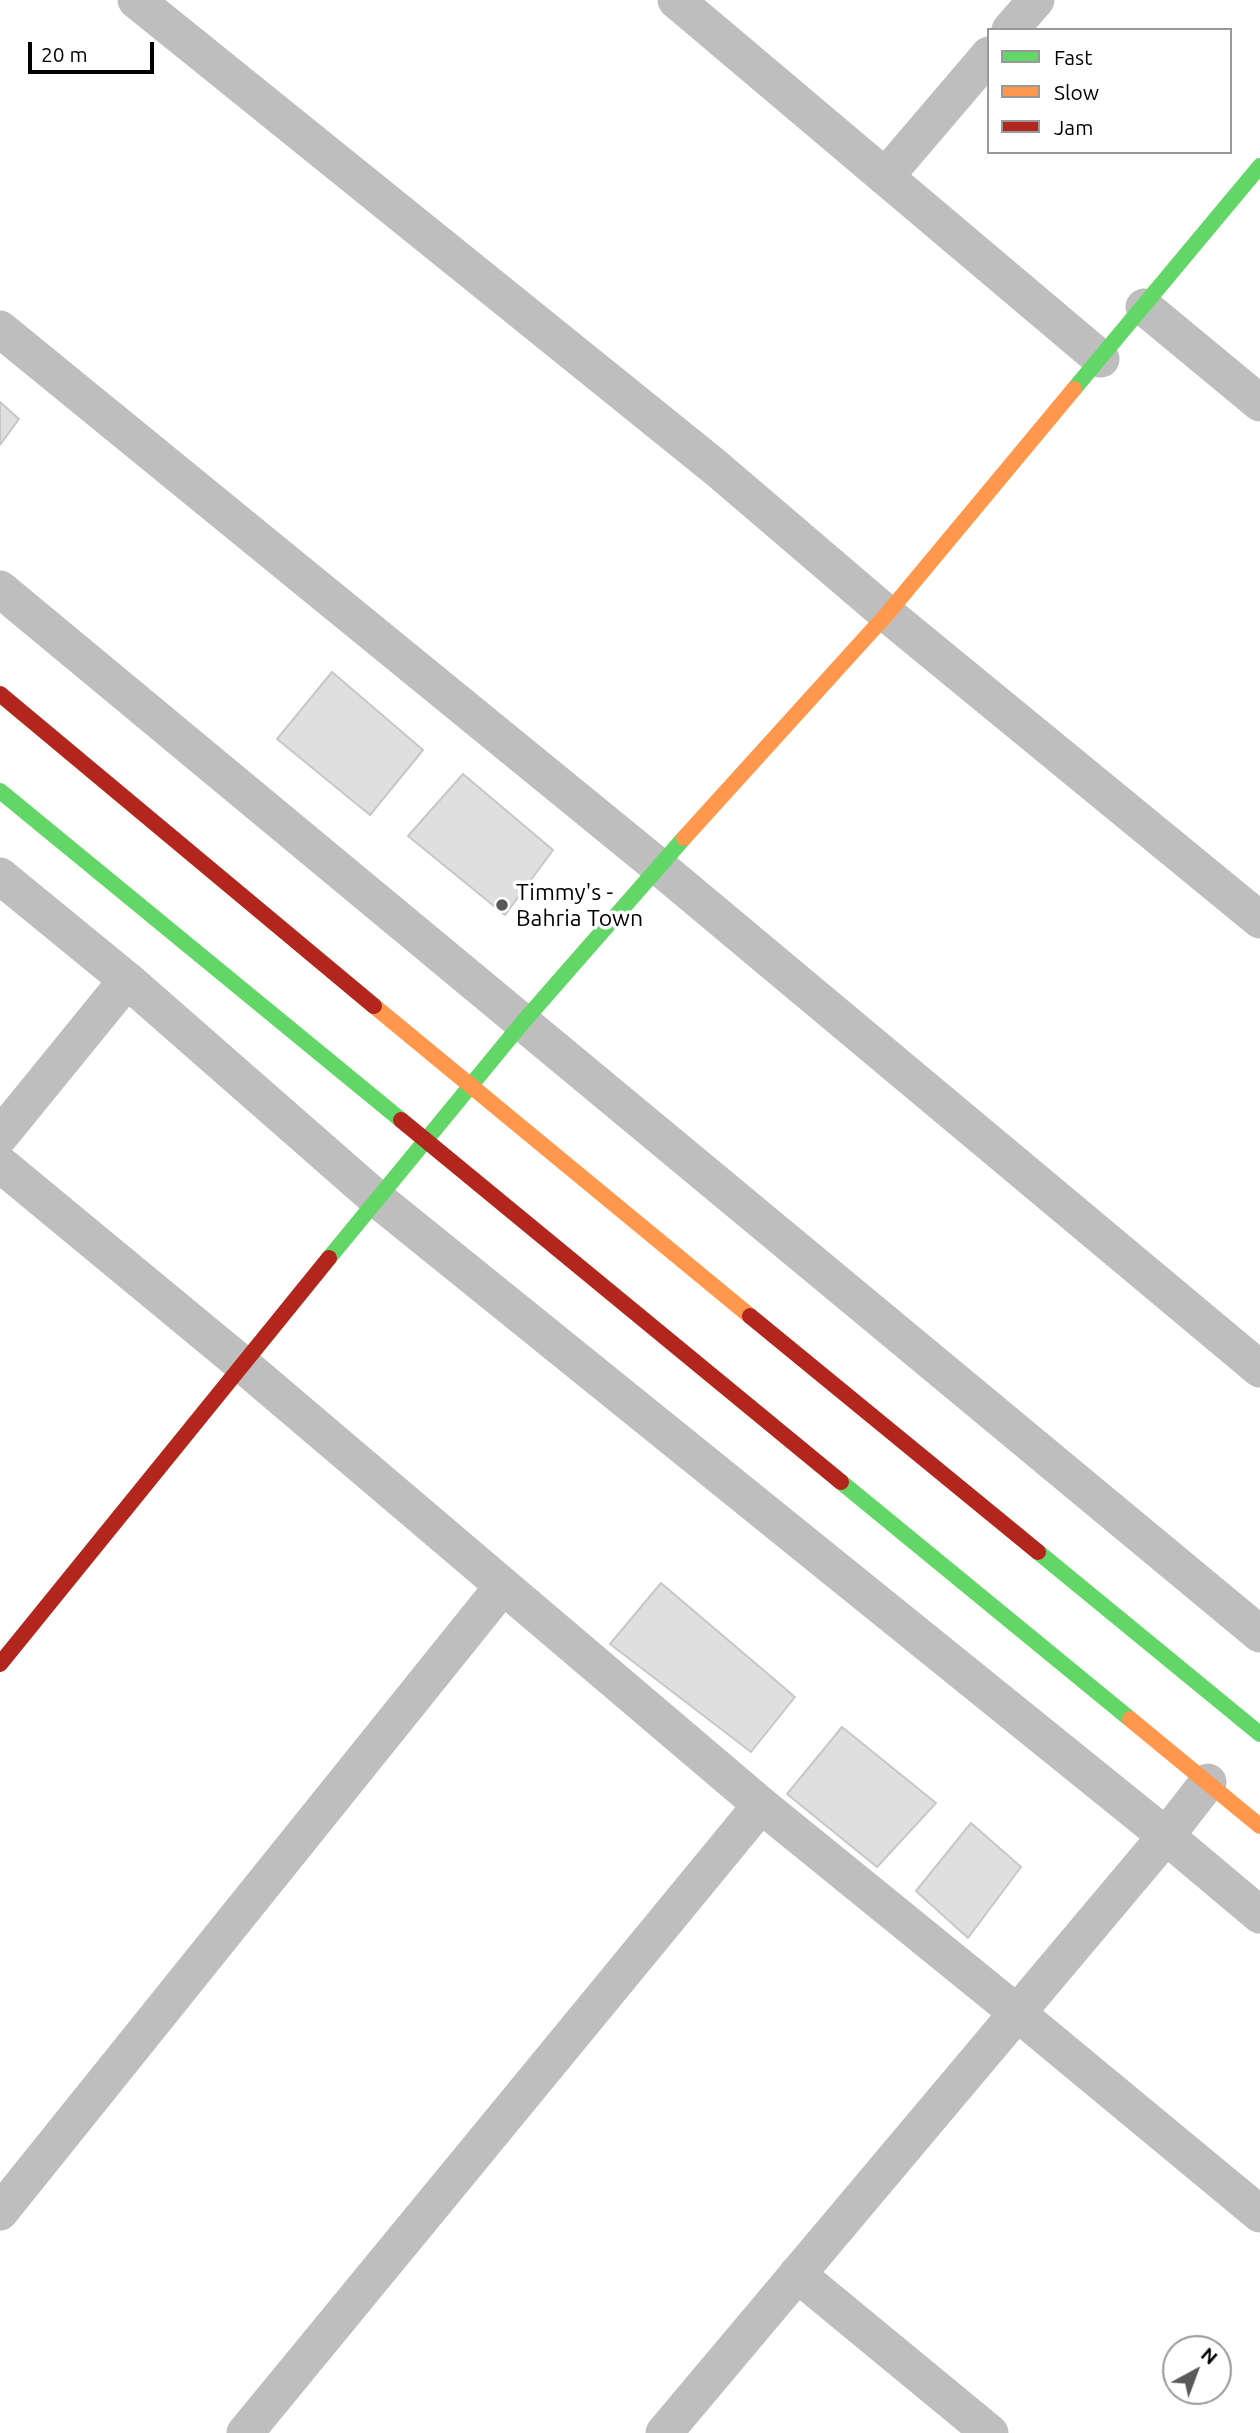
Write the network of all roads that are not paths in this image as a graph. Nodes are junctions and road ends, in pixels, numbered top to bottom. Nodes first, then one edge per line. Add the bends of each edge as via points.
1 (136, 0) edge
2 (1036, 0) edge
3 (691, 4) edge
4 (1012, 28) edge
5 (987, 57) edge
6 (1260, 166) edge
7 (885, 177) junction
8 (1144, 307) junction
9 (0, 329) edge
10 (1101, 359) junction
11 (1260, 403) edge
12 (0, 589) edge
13 (887, 614) junction
14 (0, 694) edge
15 (0, 792) edge
16 (658, 866) junction
17 (0, 876) edge
18 (1260, 920) edge
19 (127, 981) junction
20 (523, 1022) junction
21 (470, 1086) junction
22 (0, 1136) edge
23 (425, 1142) junction
24 (0, 1164) edge
25 (377, 1199) junction
26 (242, 1364) junction
27 (1260, 1369) edge
28 (503, 1586) junction
29 (1260, 1634) edge
30 (0, 1664) edge
31 (1260, 1734) edge
32 (1208, 1782) junction
33 (761, 1805) junction
34 (1260, 1826) edge
35 (1166, 1836) junction
36 (1260, 1916) edge
37 (1016, 2012) junction
38 (0, 2212) edge
39 (1260, 2214) edge
40 (797, 2274) junction
41 (245, 2433) edge
42 (664, 2433) edge
43 (990, 2433) edge

1 - 13 street via 704,458
2 - 4 street
3 - 7 street
5 - 7 street
6 - 8 street
7 - 10 street
8 - 10 street
8 - 11 street
9 - 16 street
10 - 13 street
12 - 20 street
13 - 16 street
13 - 18 street
14 - 21 street
15 - 23 street
16 - 20 street
16 - 27 street
17 - 19 street
19 - 22 street
19 - 25 street
20 - 21 street
20 - 29 street
21 - 23 street
21 - 31 street
23 - 25 street
23 - 32 street
24 - 26 street
25 - 26 street
25 - 35 street
26 - 28 street
26 - 30 street
28 - 33 street
28 - 38 street
32 - 34 street
32 - 35 street
33 - 37 street
33 - 41 street
35 - 36 street
35 - 37 street
37 - 39 street
37 - 40 street
40 - 42 street
40 - 43 street

